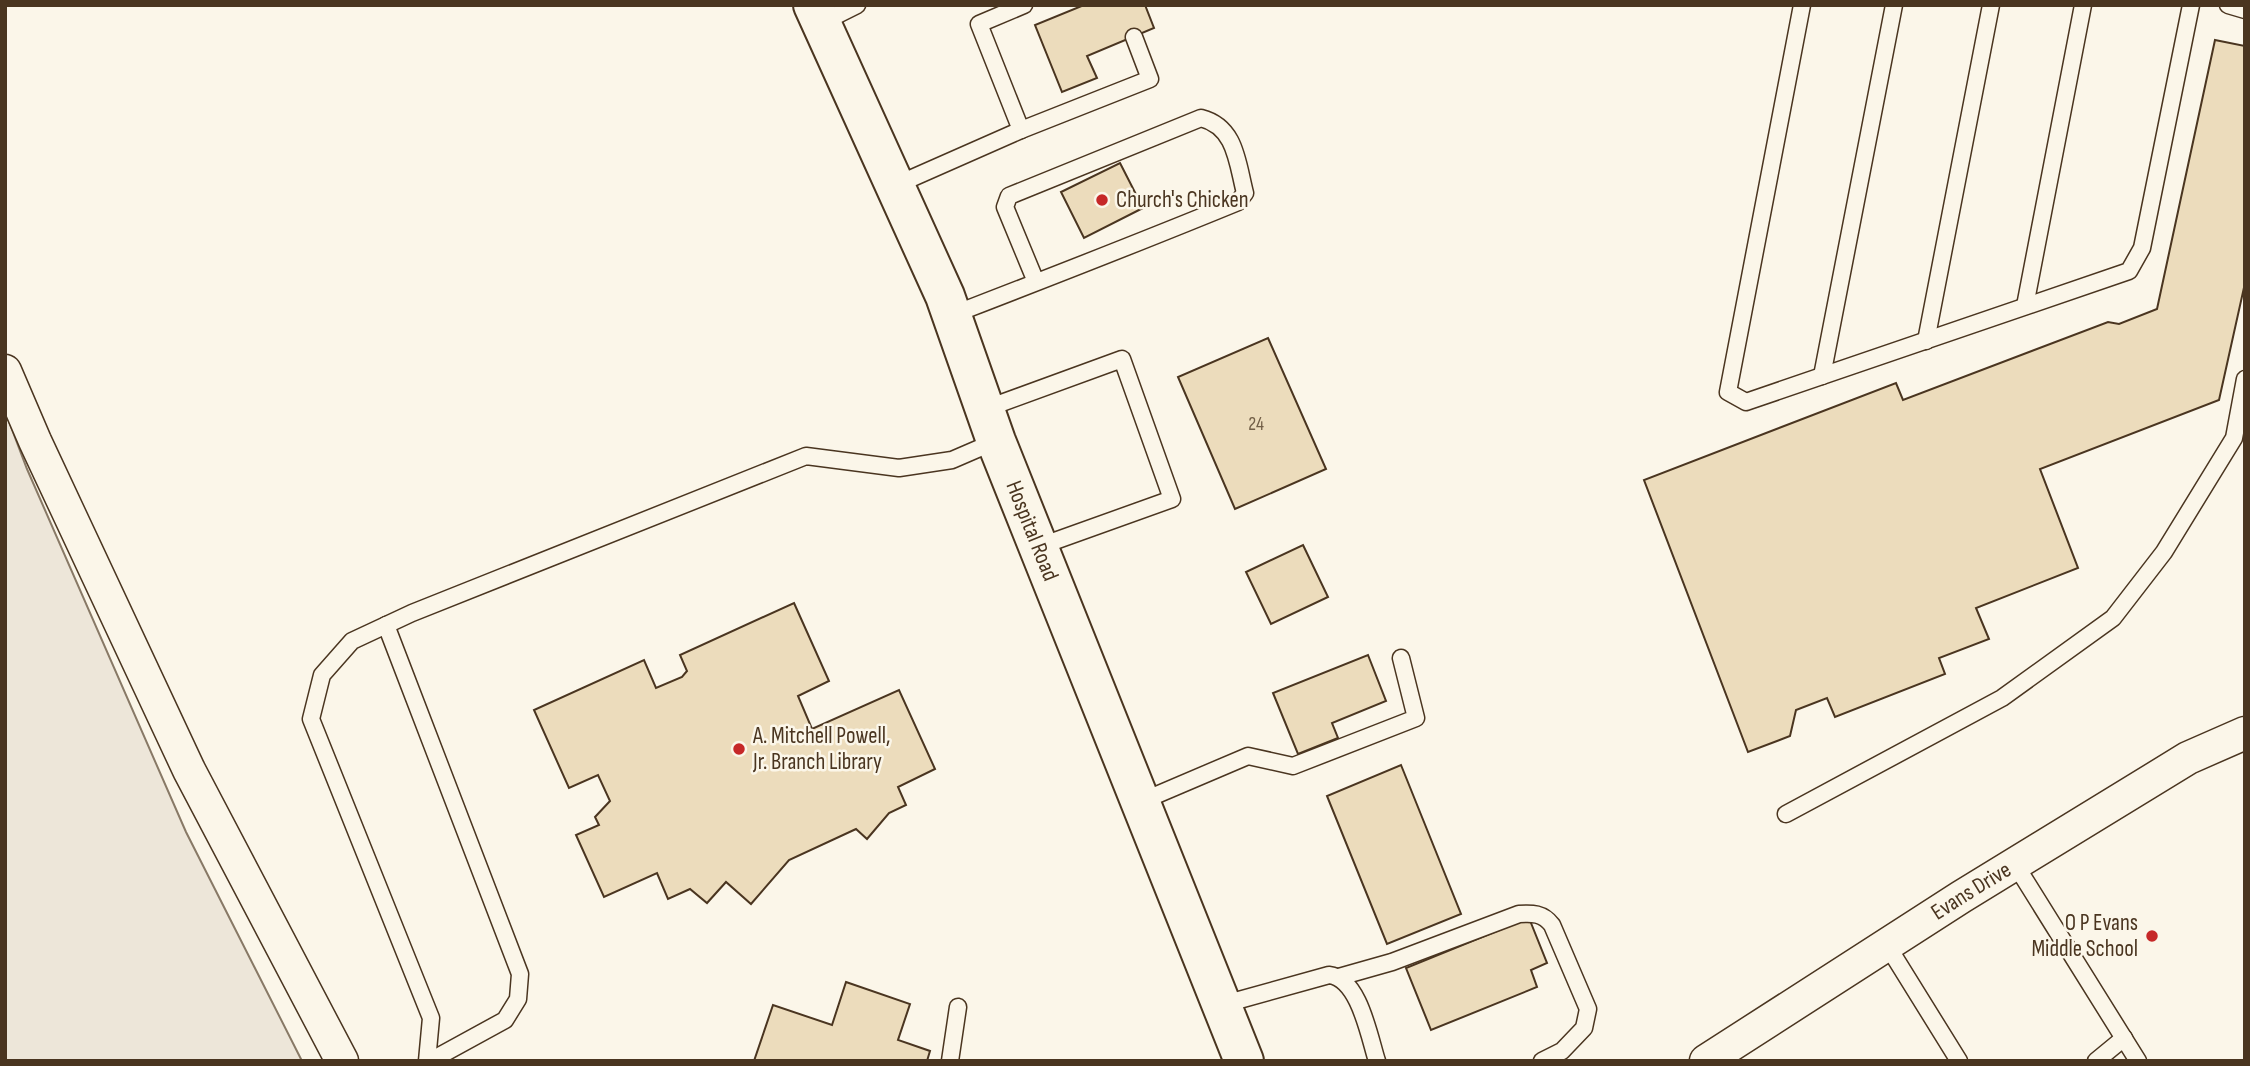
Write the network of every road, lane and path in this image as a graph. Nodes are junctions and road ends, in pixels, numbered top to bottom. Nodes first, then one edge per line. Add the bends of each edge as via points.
1 (857, 5) edge
2 (1024, 5) edge
3 (1802, 5) edge
4 (1894, 5) edge
5 (1991, 5) edge
6 (2083, 5) edge
7 (2191, 5) edge
8 (2228, 5) edge
9 (2245, 10) edge
10 (816, 14) edge
11 (1134, 37) dead end
12 (1021, 130) junction
13 (894, 186) junction
14 (1036, 282) junction
15 (2025, 306) junction
16 (952, 315) junction
17 (1926, 341) junction
18 (5, 371) edge
19 (1822, 376) junction
20 (2245, 379) edge
21 (991, 425) junction
22 (1038, 547) junction
23 (386, 625) junction
24 (1401, 658) dead end
25 (2245, 733) edge
26 (1140, 802) junction
27 (1786, 814) dead end
28 (2015, 864) junction
29 (1887, 945) junction
30 (1339, 978) junction
31 (1221, 1005) junction
32 (958, 1007) dead end
33 (2124, 1038) junction
34 (342, 1061) edge
35 (428, 1061) edge
36 (950, 1061) edge
37 (1244, 1061) edge
38 (1377, 1061) edge
39 (1542, 1061) edge
40 (1706, 1061) edge
41 (1959, 1061) edge
42 (2096, 1061) edge
43 (2138, 1061) edge

1 - 10 lane
2 - 12 lane via 979,24
3 - 19 lane via 1728,392 1746,402
4 - 19 lane
5 - 17 lane
6 - 15 lane
7 - 15 lane via 2142,248 2129,271
8 - 9 lane
10 - 13 street, Hospital Road
11 - 12 lane via 1150,79
12 - 13 lane
13 - 16 street, Hospital Road
14 - 14 lane via 1238,202 1245,193 1231,140 1222,127 1201,118 1009,196 1006,206
14 - 16 lane
15 - 17 lane
16 - 21 street, Hospital Road
17 - 19 lane
18 - 34 street via 189,770
20 - 27 lane via 2234,438 2164,552 2113,618 2002,698
21 - 22 street, Hospital Road
21 - 22 lane via 1122,359 1172,499
21 - 23 lane via 952,460 899,468 806,456
22 - 26 street, Hospital Road
23 - 35 lane via 352,641 322,675 312,719 431,1018
23 - 35 lane via 520,974 518,999 505,1020
24 - 26 lane via 1416,718 1293,765 1248,756
25 - 28 street, Evans Drive via 2188,758
26 - 31 street, Hospital Road
28 - 29 street, Evans Drive
28 - 33 lane
29 - 40 street, Evans Drive
29 - 41 lane
30 - 31 lane via 1329,975
30 - 38 lane via 1352,990
30 - 39 lane via 1519,914 1542,915 1555,932 1588,1009 1584,1028 1562,1051
31 - 37 street, Hospital Road
32 - 36 lane
33 - 42 lane
33 - 43 lane

